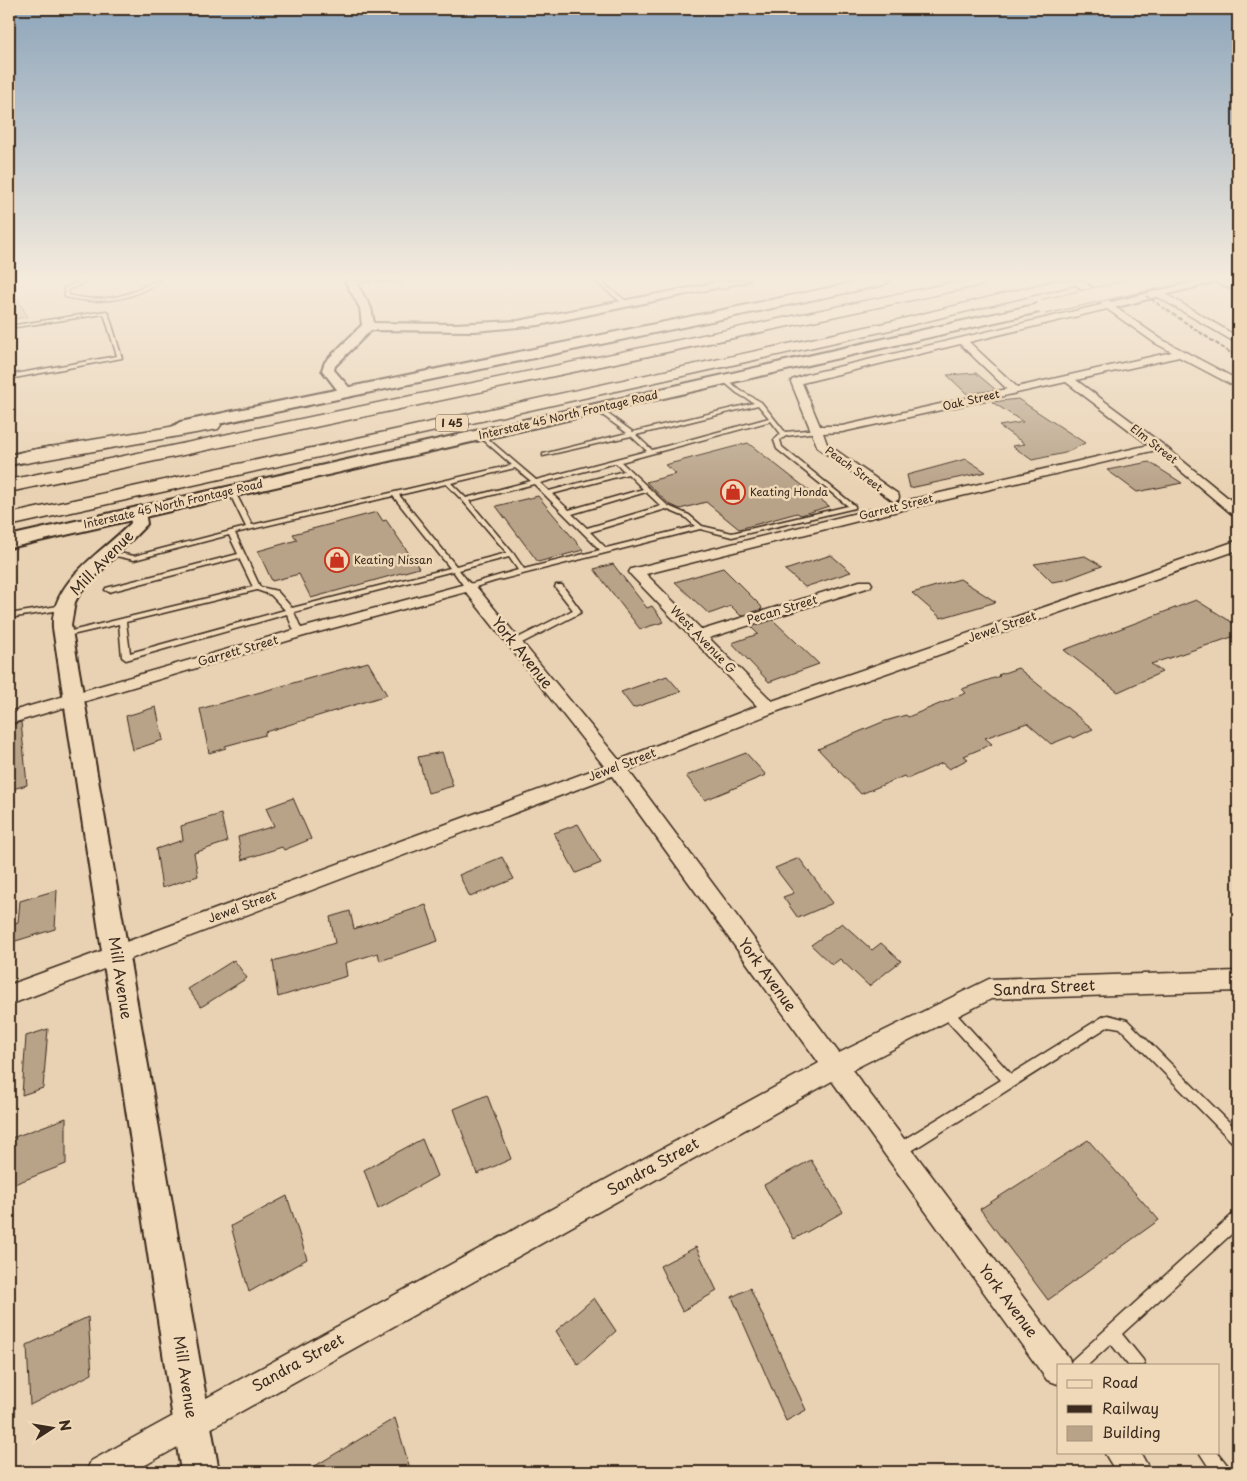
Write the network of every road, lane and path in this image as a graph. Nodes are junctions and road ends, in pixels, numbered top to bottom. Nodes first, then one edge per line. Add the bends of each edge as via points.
1 (118, 350) edge
2 (344, 350) edge
3 (552, 350) edge
4 (606, 350) edge
5 (657, 350) edge
6 (780, 350) edge
7 (802, 350) edge
8 (857, 350) edge
9 (923, 350) edge
10 (972, 350) edge
11 (1175, 350) edge
12 (1182, 354) junction
13 (9, 377) edge
14 (1068, 379) junction
15 (725, 380) junction
16 (1238, 384) edge
17 (1014, 390) junction
18 (347, 393) junction
19 (759, 402) junction
20 (596, 408) junction
21 (772, 420) junction
22 (817, 430) junction
23 (632, 434) junction
24 (784, 434) junction
25 (481, 435) junction
26 (430, 445) junction
27 (1158, 446) junction
28 (651, 452) junction
29 (545, 455) dead end
30 (17, 459) edge
31 (617, 461) junction
32 (516, 466) junction
33 (628, 472) junction
34 (447, 482) junction
35 (535, 483) junction
36 (9, 486) edge
37 (231, 490) junction
38 (648, 490) junction
39 (548, 493) junction
40 (395, 494) junction
41 (893, 497) dead end
42 (465, 500) junction
43 (666, 508) junction
44 (137, 512) junction
45 (1238, 512) edge
46 (567, 513) junction
47 (9, 520) edge
48 (700, 527) junction
49 (250, 528) junction
50 (585, 531) junction
51 (230, 532) junction
52 (9, 542) edge
53 (1238, 545) edge
54 (605, 551) junction
55 (109, 553) junction
56 (511, 554) junction
57 (241, 555) junction
58 (455, 569) junction
59 (522, 571) junction
60 (636, 572) joint
61 (865, 584) dead end
62 (469, 587) junction
63 (559, 587) dead end
64 (257, 588) junction
65 (109, 590) dead end
66 (64, 607) junction
67 (290, 611) junction
68 (9, 616) edge
69 (122, 621) junction
70 (299, 633) junction
71 (63, 635) junction
72 (699, 636) junction
73 (515, 643) junction
74 (72, 700) junction
75 (769, 708) junction
76 (9, 718) edge
77 (616, 768) junction
78 (117, 954) junction
79 (1238, 981) edge
80 (9, 995) edge
81 (946, 1011) junction
82 (835, 1067) junction
83 (1010, 1081) junction
84 (1238, 1140) edge
85 (897, 1152) junction
86 (1238, 1219) edge
87 (1112, 1333) junction
88 (1078, 1364) edge
89 (1137, 1364) edge
90 (1057, 1368) edge
91 (192, 1422) junction
92 (1121, 1454) edge
93 (1208, 1454) edge
94 (102, 1472) edge
95 (200, 1472) edge
96 (1134, 1472) edge
97 (1222, 1472) edge

1 - 13 lane via 120,357
2 - 18 street via 328,370
3 - 18 main road
4 - 30 highway via 328,405
5 - 36 highway, I 45
6 - 47 highway, I 45
7 - 26 highway
8 - 15 main road, Interstate 45 North Frontage Road, bridge
9 - 22 street, Peach Street via 796,382
10 - 17 street
11 - 12 street
12 - 14 street, Oak Street
12 - 16 street
14 - 17 street, Oak Street
14 - 27 street, Elm Street
15 - 19 lane
15 - 20 main road, Interstate 45 North Frontage Road
17 - 22 street, Oak Street via 842,428
18 - 30 main road
19 - 21 lane
19 - 23 lane
20 - 23 lane
20 - 25 main road, Interstate 45 North Frontage Road
21 - 24 lane
21 - 28 lane
22 - 24 lane
22 - 41 street, Peach Street via 822,446
23 - 28 lane
23 - 29 lane
24 - 48 lane via 777,440 779,448 853,507 732,535
25 - 26 main road, Interstate 45 North Frontage Road
25 - 32 lane
26 - 37 main road, Interstate 45 North Frontage Road
27 - 45 street, Elm Street
27 - 60 street, Garrett Street via 914,502
28 - 31 lane
31 - 33 lane
31 - 35 lane
32 - 34 lane
32 - 35 lane
33 - 38 lane
33 - 39 lane
34 - 40 lane
34 - 42 lane
35 - 39 lane
35 - 42 lane
37 - 44 main road, Interstate 45 North Frontage Road
37 - 49 lane
38 - 43 lane
38 - 46 lane
39 - 46 lane
40 - 49 lane
40 - 58 lane
42 - 56 lane
43 - 48 lane via 687,516
43 - 50 lane
44 - 52 main road, Interstate 45 North Frontage Road
44 - 55 street, Mill Avenue via 139,524
46 - 50 lane
48 - 54 lane
49 - 51 lane
50 - 54 lane
51 - 55 lane via 134,558
51 - 57 lane
53 - 75 street, Jewel Street
54 - 59 lane
55 - 66 street, Mill Avenue via 78,583
56 - 58 lane
56 - 59 lane
57 - 64 lane
57 - 65 lane
58 - 62 lane
58 - 67 lane
59 - 62 lane
60 - 72 street, West Avenue G
61 - 72 street, Pecan Street
62 - 70 street, Garrett Street
62 - 73 street, York Avenue
63 - 73 lane via 578,611
64 - 67 lane via 274,593
64 - 69 lane
66 - 68 lane
66 - 71 street, Mill Avenue
67 - 69 lane via 126,657
67 - 70 lane
69 - 71 lane
70 - 74 street, Garrett Street
71 - 74 street, Mill Avenue
72 - 75 street, West Avenue G
73 - 77 street, York Avenue
74 - 76 street, Garrett Street
74 - 78 street, Mill Avenue
75 - 77 street, Jewel Street
77 - 78 street, Jewel Street
77 - 82 street, York Avenue
78 - 80 street, Jewel Street
78 - 91 street, Mill Avenue
79 - 81 street, Sandra Street via 989,989
81 - 82 street, Sandra Street
81 - 83 lane
82 - 85 street, York Avenue
82 - 91 street, Sandra Street
83 - 84 lane via 1108,1020 1122,1024
83 - 85 lane
85 - 90 street, York Avenue
86 - 87 lane
87 - 88 lane
87 - 89 lane
91 - 94 street, Sandra Street
91 - 95 street, Mill Avenue
92 - 96 street
93 - 97 lane

